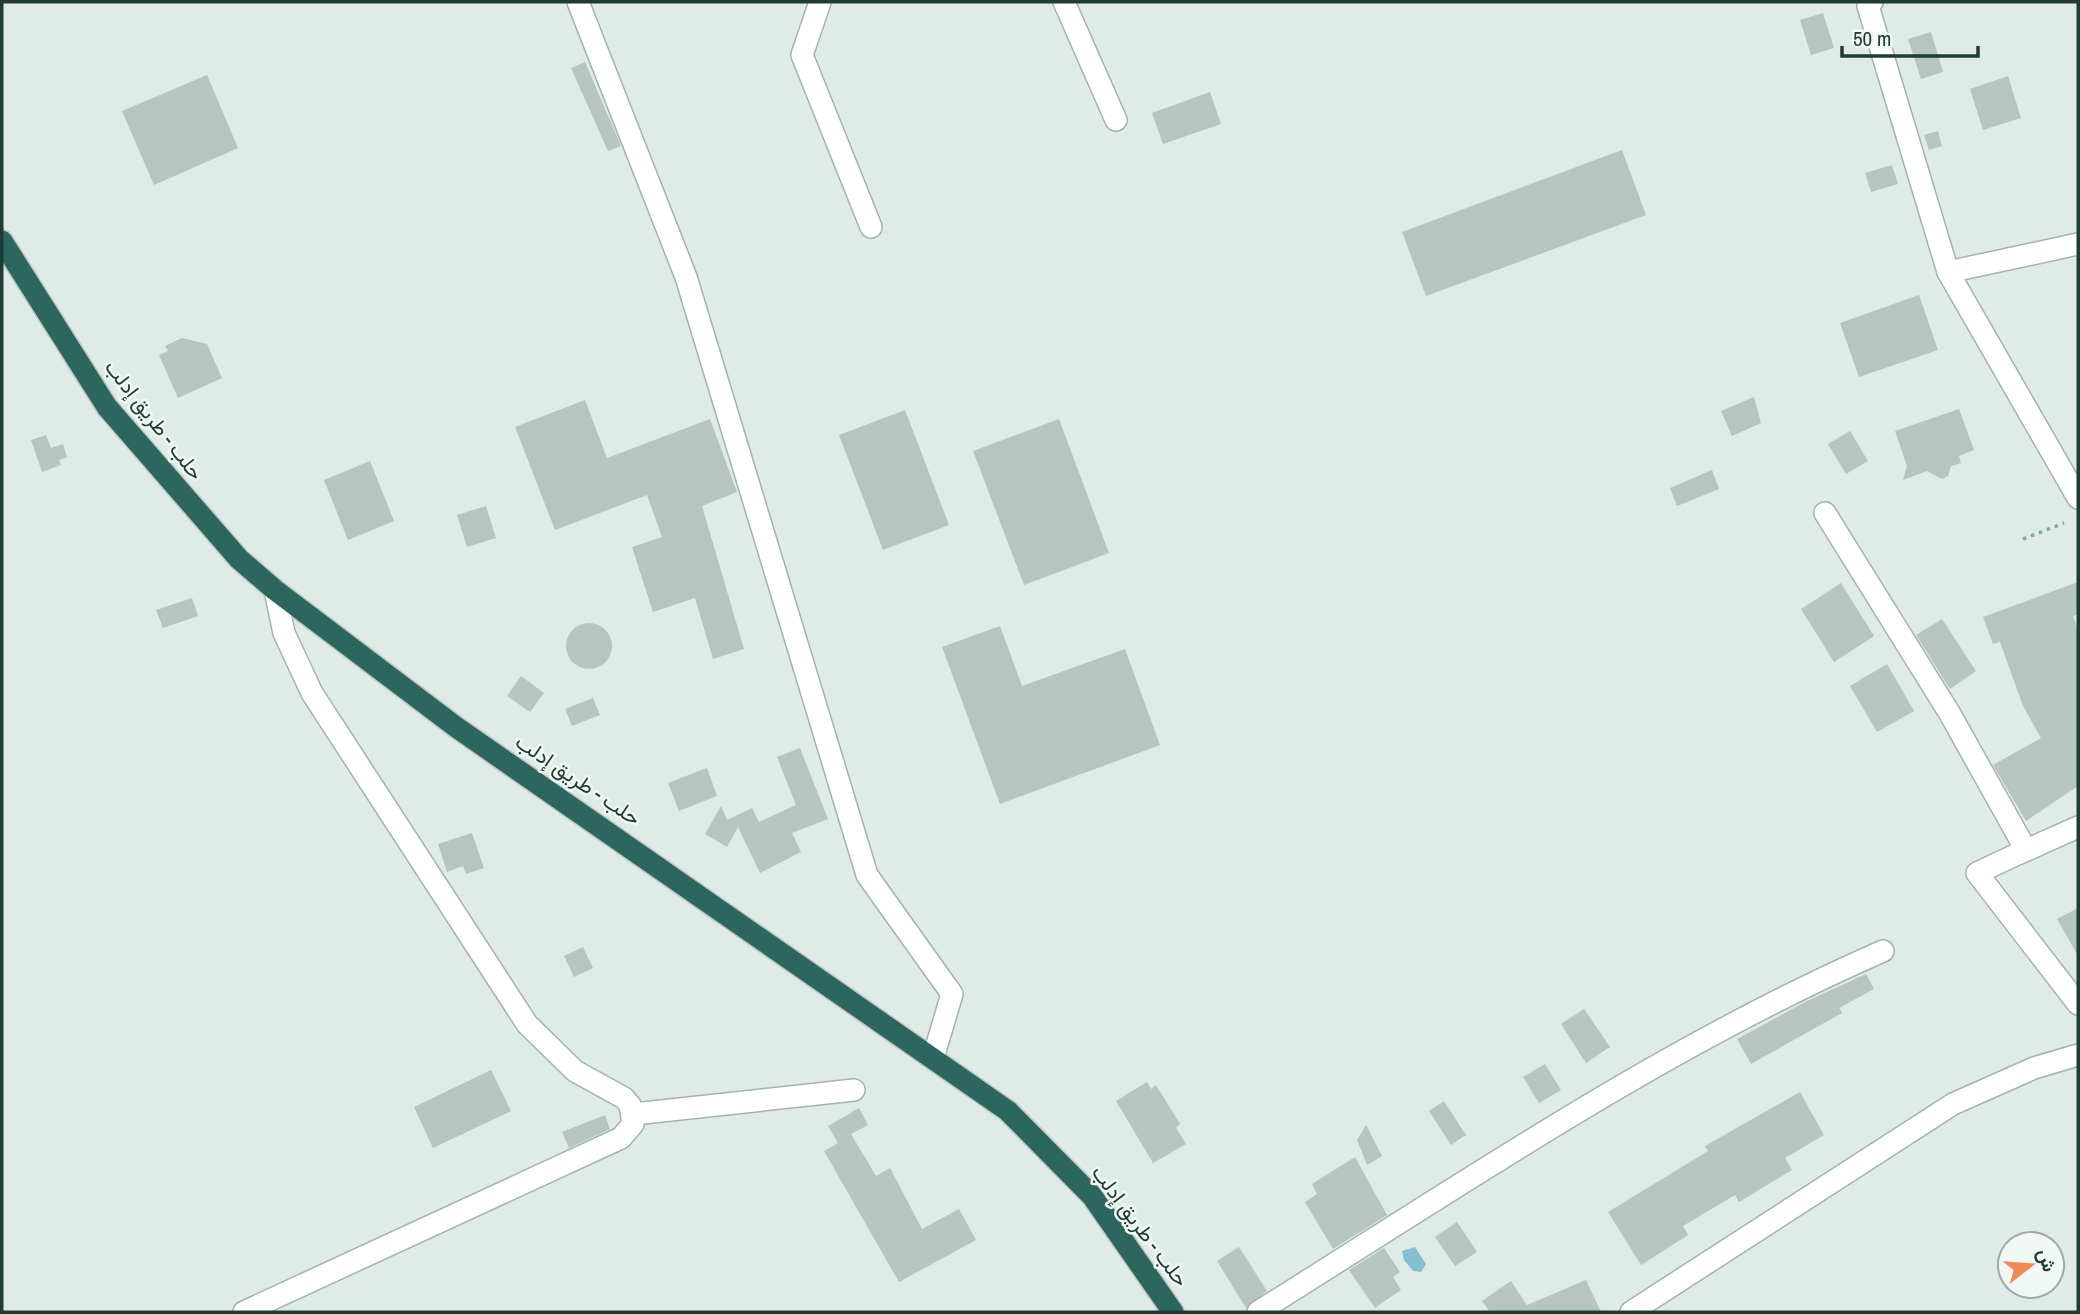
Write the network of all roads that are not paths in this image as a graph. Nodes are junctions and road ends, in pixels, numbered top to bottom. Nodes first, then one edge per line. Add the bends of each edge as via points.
1 (578, 2) edge
2 (820, 2) edge
3 (1064, 2) edge
4 (1872, 2) edge
5 (1116, 120) dead end
6 (872, 227) dead end
7 (2, 241) edge
8 (2078, 244) edge
9 (1948, 272) junction
10 (2078, 498) edge
11 (1825, 513) dead end
12 (275, 590) junction
13 (2078, 827) edge
14 (2020, 853) junction
15 (1883, 951) dead end
16 (2078, 1004) edge
17 (2078, 1055) edge
18 (933, 1058) junction
19 (853, 1090) dead end
20 (634, 1114) junction
21 (244, 1312) edge
22 (1173, 1312) edge
23 (1258, 1312) edge
24 (1631, 1312) edge

1 - 18 street via 685,277 867,875 952,994
2 - 6 street via 802,55
3 - 5 street
4 - 9 street via 1868,6
7 - 12 highway, حلب - طريق إدلب via 107,407 230,550
8 - 9 street
9 - 10 street
11 - 14 street via 1950,714 2026,850
12 - 18 highway, حلب - طريق إدلب via 456,727
12 - 20 street via 284,633 312,693 527,1024 575,1072 624,1098
13 - 14 street
14 - 16 street via 1977,873
15 - 23 street via 1829,974 1600,1100
17 - 24 street via 2034,1068 1954,1104
18 - 22 highway, حلب - طريق إدلب via 1008,1111 1092,1196
19 - 20 street
20 - 21 street via 633,1124 621,1138

